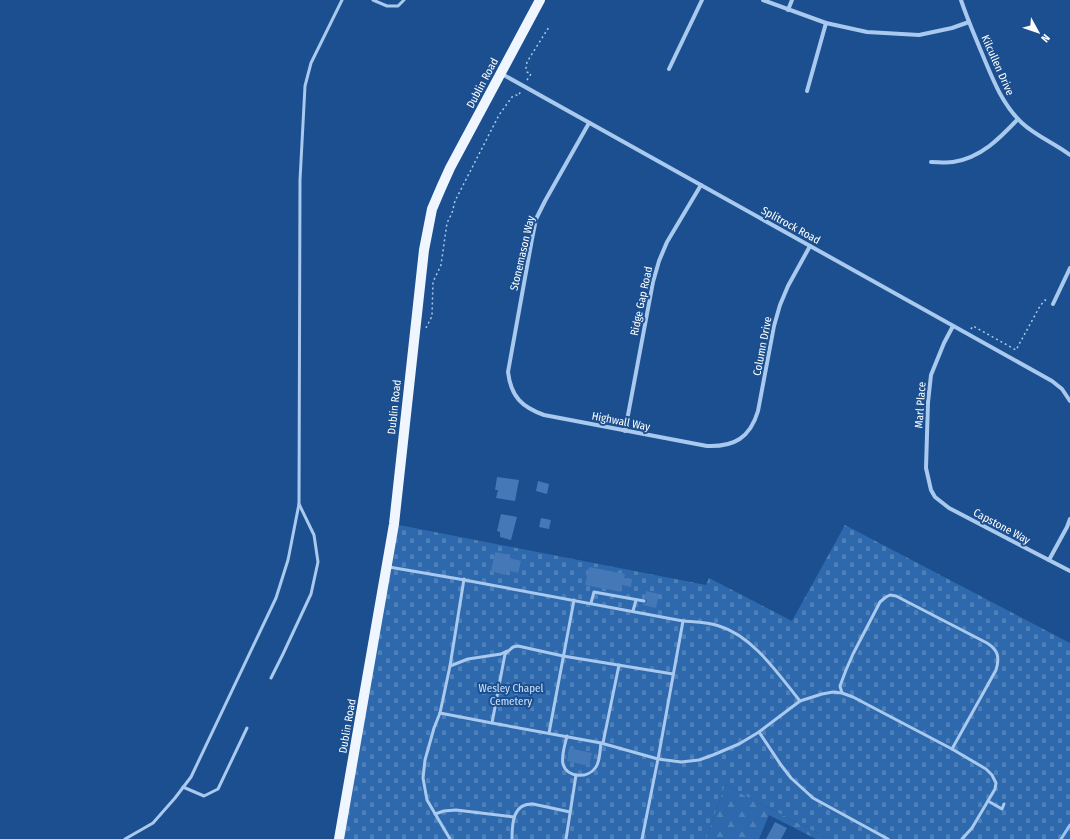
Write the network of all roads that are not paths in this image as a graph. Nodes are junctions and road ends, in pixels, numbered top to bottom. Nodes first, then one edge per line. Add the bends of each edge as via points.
1 (342, 0) edge
2 (373, 0) edge
3 (404, 0) edge
4 (540, 0) edge
5 (702, 0) edge
6 (763, 0) edge
7 (792, 0) edge
8 (961, 0) edge
9 (788, 10) junction
10 (969, 22) junction
11 (826, 24) junction
12 (669, 69) dead end
13 (500, 73) junction
14 (807, 91) dead end
15 (1018, 119) junction
16 (589, 123) junction
17 (1070, 155) edge
18 (931, 162) dead end
19 (701, 185) junction
20 (810, 246) junction
21 (1070, 268) edge
22 (1053, 304) road end
23 (953, 326) junction
24 (516, 396) joint
25 (1070, 400) edge
26 (625, 430) junction
27 (729, 444) joint
28 (931, 490) joint
29 (299, 504) junction
30 (1070, 518) edge
31 (1050, 560) junction
32 (386, 566) junction
33 (1070, 571) edge
34 (464, 580) junction
35 (574, 600) junction
36 (636, 600) junction
37 (644, 601) dead end
38 (591, 603) junction
39 (633, 612) junction
40 (683, 621) junction
41 (508, 650) junction
42 (563, 656) junction
43 (619, 665) junction
44 (450, 666) junction
45 (673, 674) junction
46 (270, 678) dead end
47 (842, 693) junction
48 (800, 701) junction
49 (440, 713) junction
50 (492, 723) junction
51 (247, 728) dead end
52 (759, 732) junction
53 (549, 733) junction
54 (567, 736) junction
55 (602, 743) junction
56 (952, 749) junction
57 (658, 758) junction
58 (576, 774) junction
59 (183, 787) junction
60 (988, 801) junction
61 (1004, 804) dead end
62 (570, 812) junction
63 (435, 814) junction
64 (514, 816) junction
65 (125, 839) edge
66 (339, 839) edge
67 (450, 839) edge
68 (512, 839) edge
69 (566, 839) edge
70 (642, 839) edge
71 (888, 839) edge
72 (962, 839) edge

1 - 29 lane via 311,63 305,86 300,180
2 - 3 lane via 387,6 398,6
4 - 13 main road, Dublin Road
5 - 12 street
6 - 9 street
7 - 9 street
8 - 10 street, Kilcullen Drive
9 - 11 street
10 - 11 street via 919,35 867,32
10 - 15 street, Kilcullen Drive via 997,88 1006,105
11 - 14 street
13 - 16 street, Splitrock Road
13 - 32 main road, Dublin Road via 432,208 424,250 394,524
15 - 17 street, Kilcullen Drive via 1036,134
15 - 18 street via 995,142 968,159
16 - 19 street, Splitrock Road
16 - 24 street, Stonemason Way via 536,219 508,364 508,381
19 - 20 street, Splitrock Road
19 - 26 street, Ridge Gap Road via 659,261
20 - 23 street, Splitrock Road
20 - 27 street, Column Drive via 780,305 755,421 740,439
21 - 22 street
23 - 25 street, Splitrock Road via 1052,381
23 - 28 street, Marl Place via 931,375 926,468
24 - 26 street, Highwall Way via 528,408 544,415
26 - 27 street, Highwall Way via 707,446
28 - 31 street, Capstone Way via 935,497 950,508
29 - 46 lane via 314,535 318,562 310,594
29 - 59 lane via 288,560 276,598 191,777
30 - 31 street
31 - 33 street, Capstone Way
32 - 34 lane
32 - 66 main road, Dublin Road
34 - 35 lane
34 - 44 lane
35 - 38 lane
35 - 42 lane
36 - 37 lane
36 - 38 lane via 594,592
36 - 39 lane
38 - 39 lane
39 - 40 lane
40 - 45 lane
40 - 48 lane via 709,623 732,631 763,656
41 - 42 lane via 518,646
41 - 44 lane
41 - 50 lane via 505,654
42 - 43 lane
42 - 53 lane
43 - 45 lane
43 - 55 lane
44 - 49 lane
45 - 57 lane
47 - 48 lane via 822,694
47 - 56 lane
47 - 56 lane via 840,686 853,654 880,602 890,595 896,596 987,643 998,657 996,670
48 - 52 lane
49 - 50 lane
49 - 63 lane via 425,760 423,778 427,800
50 - 53 lane
51 - 59 lane via 218,789 204,796
52 - 57 lane via 732,747 699,760 681,762
52 - 71 lane via 791,778 813,798
53 - 54 lane
54 - 55 lane
54 - 58 lane via 563,762 565,770 570,774
55 - 57 lane
55 - 58 lane via 596,767 583,776
56 - 60 lane via 992,775 996,783
57 - 70 lane
58 - 62 lane
59 - 65 lane via 152,823
60 - 61 lane via 1002,809
60 - 72 lane via 972,828
62 - 64 lane via 528,804 520,808
62 - 69 lane
63 - 64 lane via 456,810
63 - 67 lane
64 - 68 lane

